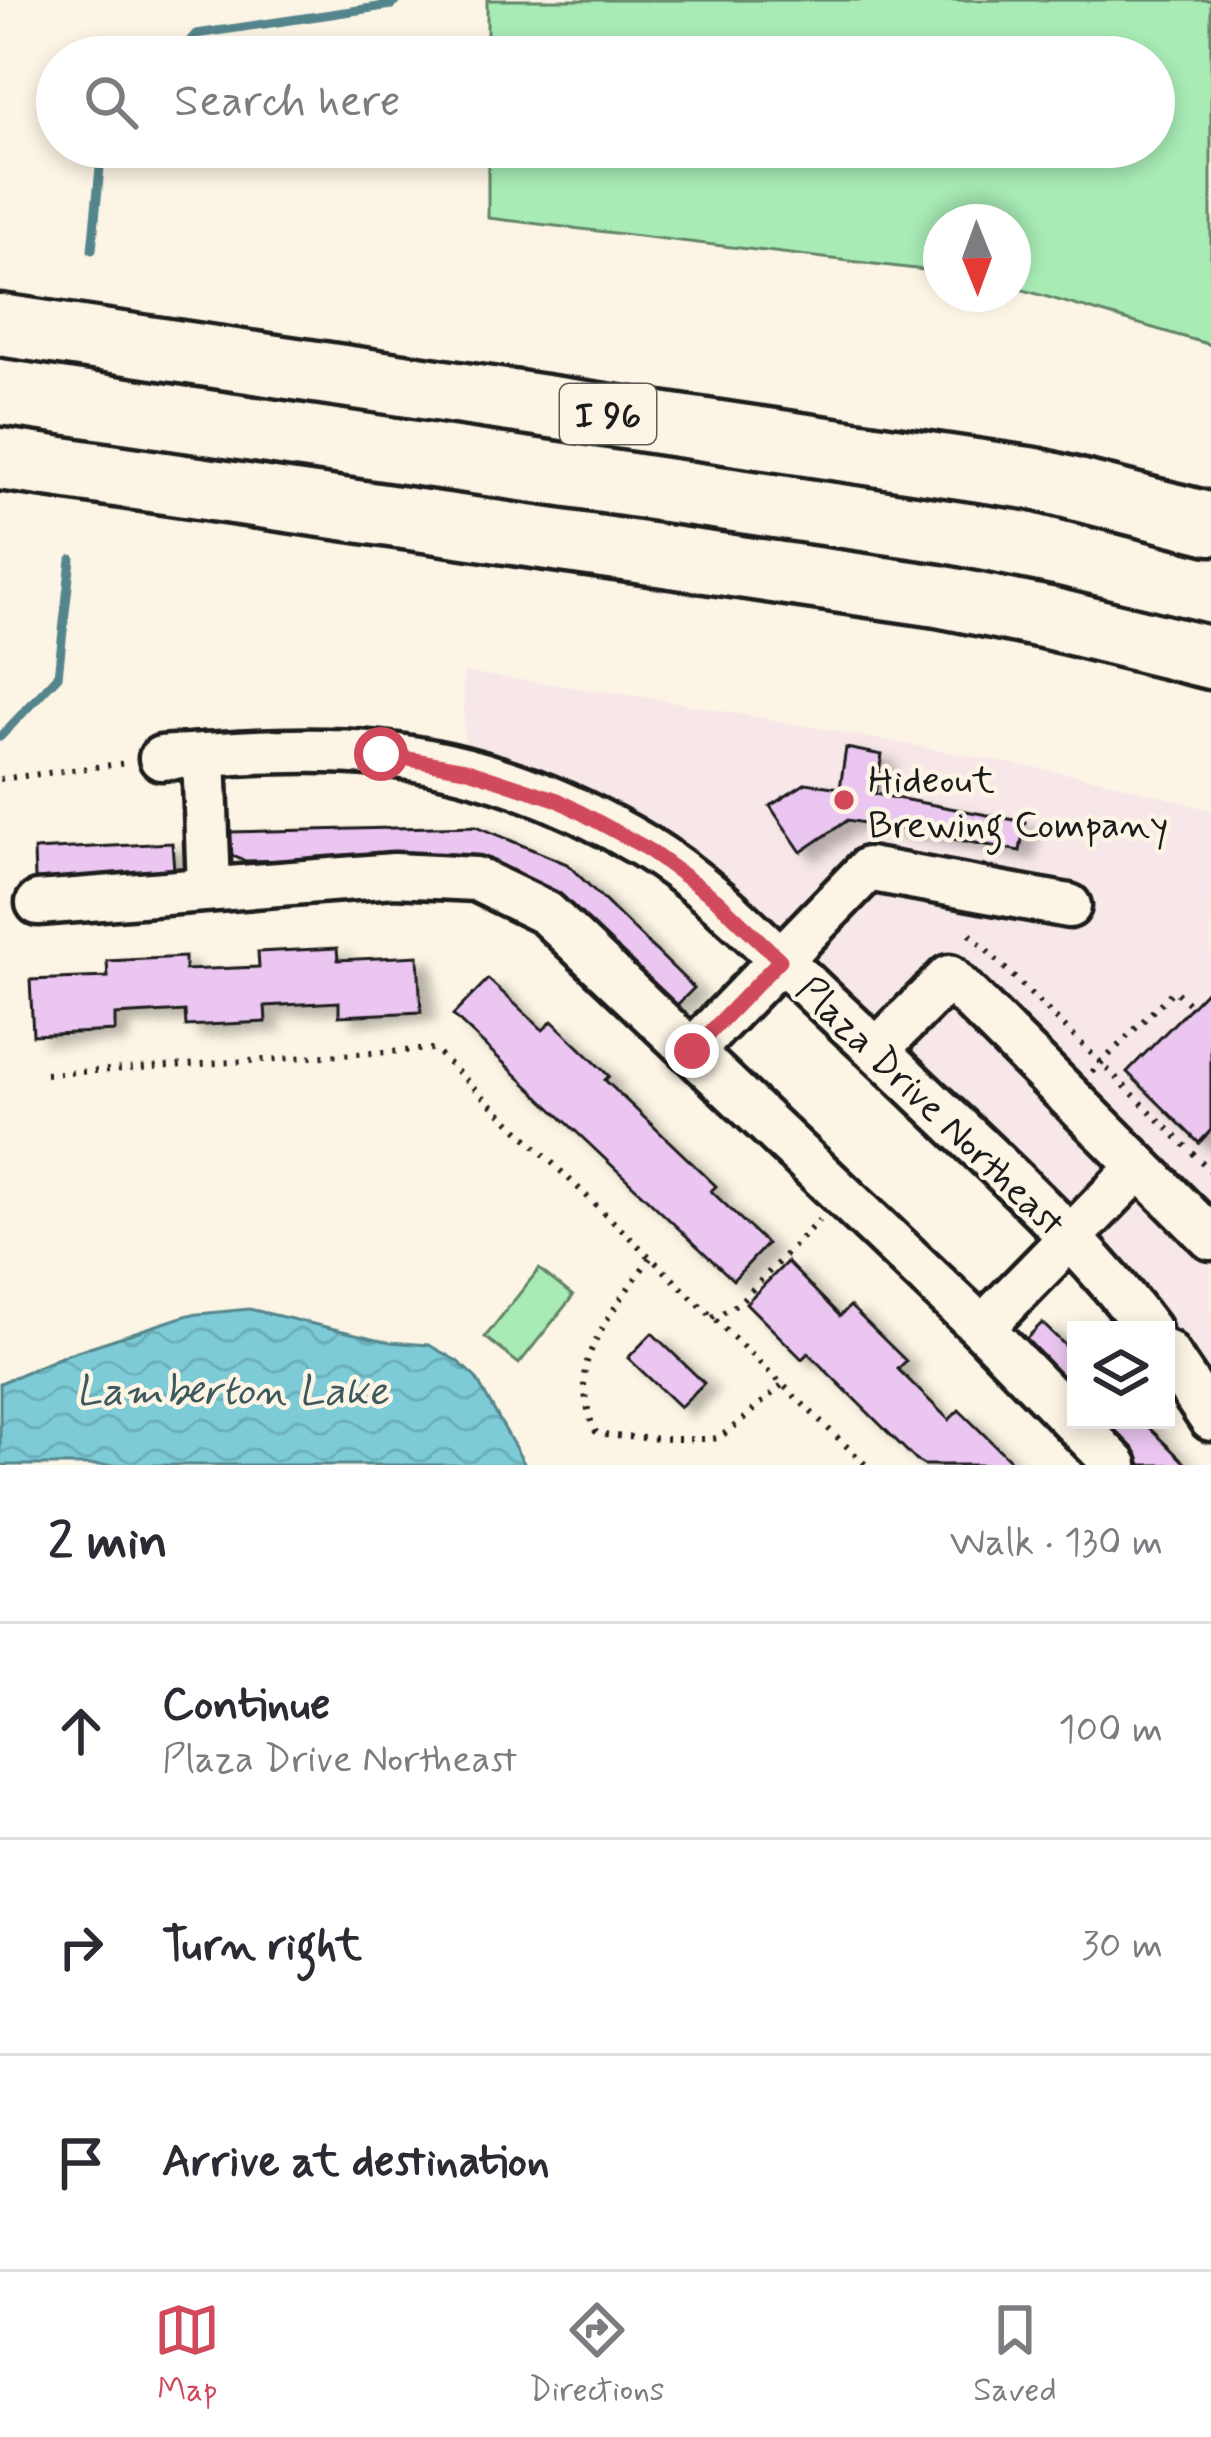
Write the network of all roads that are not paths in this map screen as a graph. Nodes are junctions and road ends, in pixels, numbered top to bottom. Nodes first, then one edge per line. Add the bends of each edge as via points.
1 (0, 325) edge
2 (0, 459) edge
3 (1211, 524) edge
4 (1211, 658) edge
5 (204, 755) junction
6 (161, 758) road end
7 (209, 888) junction
8 (38, 903) dead end
9 (1069, 906) dead end
10 (780, 960) junction
11 (877, 1050) junction
12 (692, 1051) junction
13 (1139, 1167) junction
14 (1071, 1238) junction
15 (1211, 1238) edge
16 (1142, 1321) edge
17 (982, 1328) junction
18 (1175, 1365) edge
19 (1211, 1419) edge
20 (1116, 1465) edge

1 - 3 highway, I 96 via 1034,479
2 - 4 highway via 938,596
5 - 6 street, Plaza Drive Northeast
5 - 7 street
5 - 10 street, Plaza Drive Northeast via 381,754 465,769 558,800 646,848
7 - 8 street
7 - 12 street via 394,875 476,879 546,913
9 - 10 street via 868,869
10 - 11 street, Plaza Drive Northeast
10 - 12 street
11 - 13 street via 950,977
11 - 14 street, Plaza Drive Northeast
12 - 17 street
13 - 14 street
13 - 15 street
14 - 16 street, Plaza Drive Northeast
14 - 17 street
17 - 20 street
18 - 19 street

